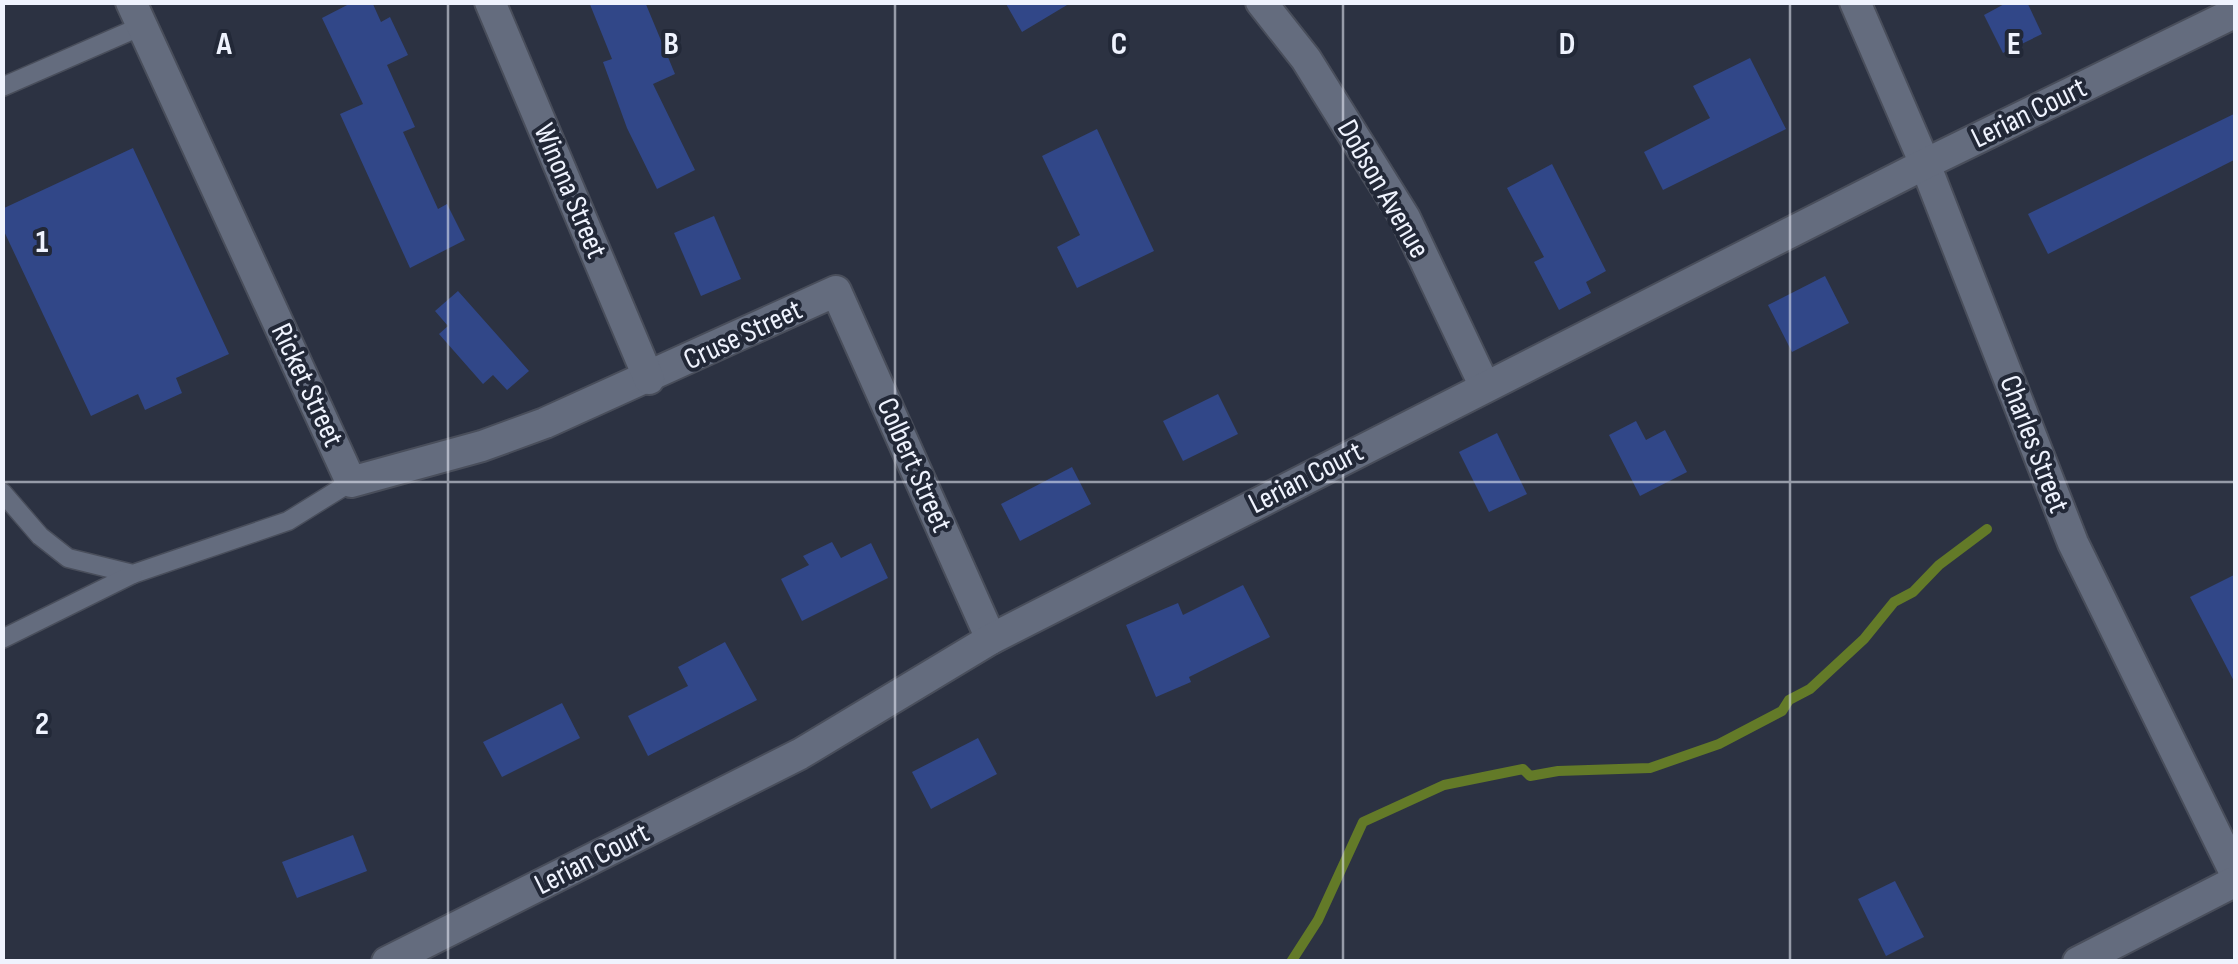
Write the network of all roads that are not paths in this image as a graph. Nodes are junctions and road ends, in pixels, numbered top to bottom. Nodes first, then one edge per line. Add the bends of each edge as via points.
1 (490, 2) edge
2 (1262, 2) edge
3 (1855, 2) edge
4 (2236, 12) edge
5 (137, 14) edge
6 (2, 87) edge
7 (1925, 164) junction
8 (836, 291) joint
9 (649, 379) junction
10 (1485, 387) junction
11 (351, 482) junction
12 (2, 492) edge
13 (134, 574) junction
14 (2, 639) edge
15 (991, 639) junction
16 (2236, 878) edge
17 (386, 962) edge
18 (2078, 962) edge

1 - 9 street, Winona Street
2 - 10 street, Dobson Avenue via 1306,59 1405,218
3 - 7 street, Charles Street
4 - 7 street, Lerian Court
5 - 6 lane
5 - 11 street, Ricket Street
7 - 10 street, Lerian Court
7 - 16 street, Charles Street via 2073,543
8 - 9 street, Cruse Street
8 - 15 street, Colbert Street
9 - 11 street, Ricket Street via 482,446
10 - 15 street, Lerian Court
11 - 13 lane via 288,521
12 - 13 lane via 68,558
13 - 14 lane
15 - 17 street, Lerian Court via 800,754
16 - 18 street

